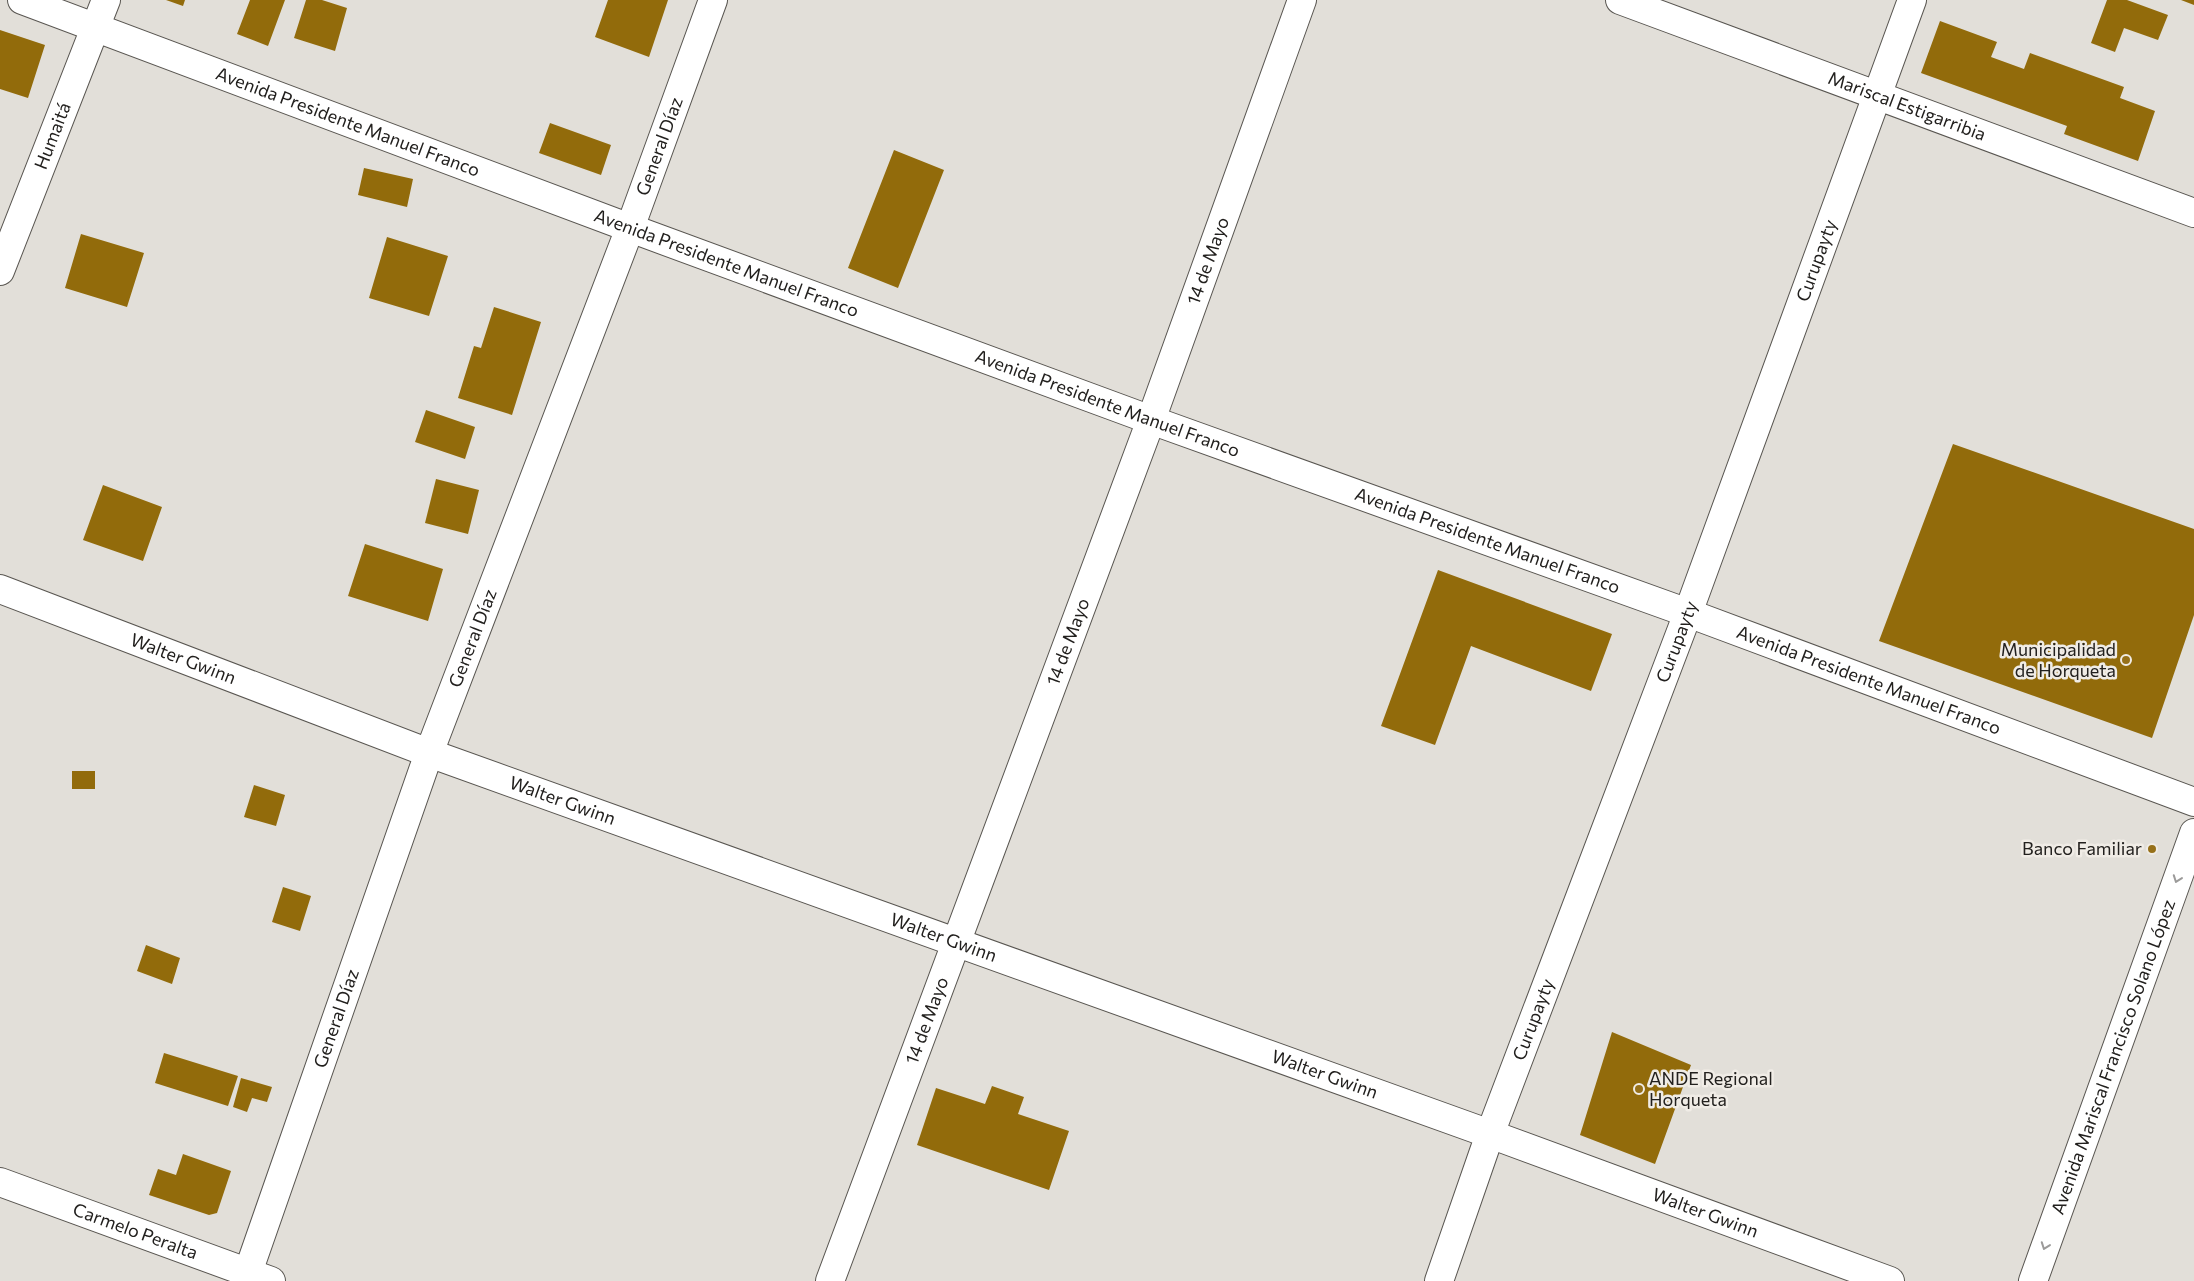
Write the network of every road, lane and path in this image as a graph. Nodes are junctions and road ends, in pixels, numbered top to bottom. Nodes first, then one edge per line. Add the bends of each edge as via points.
1 (22, 0) edge
2 (106, 0) edge
3 (713, 0) edge
4 (1302, 0) edge
5 (1620, 0) edge
6 (1912, 0) edge
7 (96, 27) junction
8 (1877, 94) junction
9 (2194, 213) edge
10 (630, 228) junction
11 (0, 271) edge
12 (1151, 420) junction
13 (0, 589) edge
14 (1688, 613) junction
15 (428, 753) junction
16 (2194, 802) edge
17 (2194, 833) edge
18 (955, 942) junction
19 (1490, 1134) junction
20 (0, 1182) edge
21 (254, 1278) edge
22 (830, 1281) edge
23 (1439, 1281) edge
24 (1890, 1281) edge
25 (2033, 1281) edge

1 - 7 street, Avenida Presidente Manuel Franco
2 - 7 street, Humaitá
3 - 10 street, General Díaz
4 - 12 street, 14 de Mayo
5 - 8 street, Mariscal Estigarribia
6 - 8 street, Curupayty
7 - 10 street, Avenida Presidente Manuel Franco
7 - 11 street, Humaitá
8 - 9 street, Mariscal Estigarribia
8 - 14 street, Curupayty
10 - 12 street, Avenida Presidente Manuel Franco
10 - 15 street, General Díaz
12 - 14 street, Avenida Presidente Manuel Franco
12 - 18 street, 14 de Mayo
13 - 15 street, Walter Gwinn
14 - 16 street, Avenida Presidente Manuel Franco
14 - 19 street, Curupayty
15 - 18 street, Walter Gwinn
15 - 21 street, General Díaz
17 -> 25 street, Avenida Mariscal Francisco Solano López
18 - 19 street, Walter Gwinn
18 - 22 street, 14 de Mayo
19 - 23 street, Curupayty
19 - 24 street, Walter Gwinn
20 - 21 street, Carmelo Peralta

